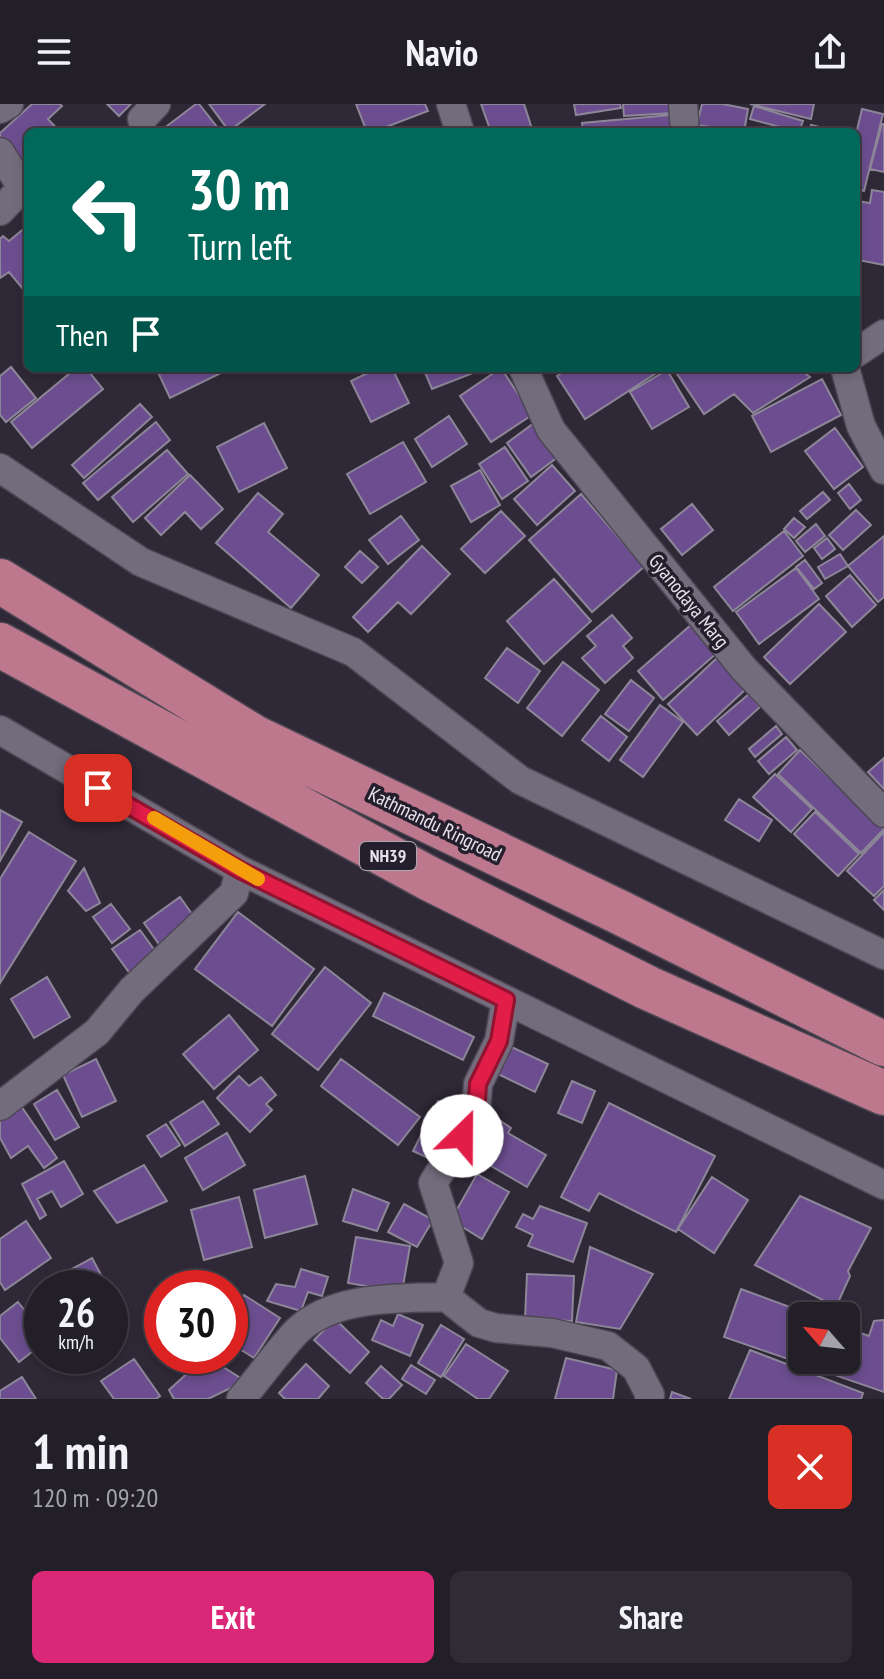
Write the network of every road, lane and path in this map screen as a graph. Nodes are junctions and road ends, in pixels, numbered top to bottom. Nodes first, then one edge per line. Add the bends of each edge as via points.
1 (9, 104) edge
2 (451, 104) edge
3 (683, 104) edge
4 (0, 109) edge
5 (459, 128) edge
6 (685, 128) edge
7 (0, 152) edge
8 (0, 211) edge
9 (884, 334) edge
10 (860, 350) edge
11 (525, 372) edge
12 (846, 372) edge
13 (0, 468) edge
14 (884, 470) edge
15 (0, 581) edge
16 (0, 645) edge
17 (0, 730) edge
18 (884, 813) edge
19 (240, 870) junction
20 (884, 955) edge
21 (506, 1000) junction
22 (884, 1044) edge
23 (884, 1093) edge
24 (0, 1106) edge
25 (884, 1185) edge
26 (446, 1297) junction
27 (241, 1399) edge
28 (649, 1399) edge

1 - 4 street
2 - 5 street
3 - 6 street
7 - 8 street via 22,188
9 - 10 street
11 - 18 street, Gyanodaya Marg via 551,430 744,669
12 - 14 street via 861,426
13 - 20 street via 141,562 353,652 520,780
15 - 22 highway, Kathmandu Ringroad / NH39 via 254,737
16 - 23 highway, NH39 via 428,878 648,988
17 - 19 street
19 - 21 street
19 - 24 street via 234,893 132,990 97,1032
21 - 25 street
21 - 26 street via 499,1041 478,1084 476,1115 433,1183 459,1263
26 - 27 street via 376,1300 328,1311 299,1329
26 - 28 street via 487,1326 608,1346 636,1368

